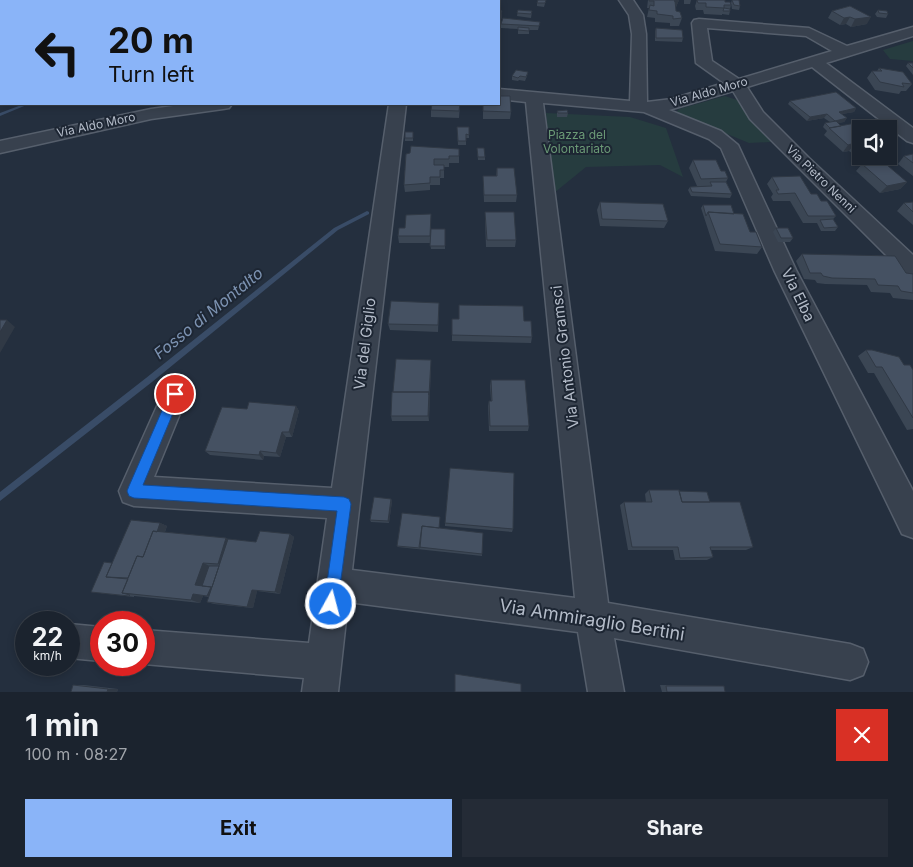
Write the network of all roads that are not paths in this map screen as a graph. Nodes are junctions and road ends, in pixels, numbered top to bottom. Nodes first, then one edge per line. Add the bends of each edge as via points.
1 (626, 0) edge
2 (913, 31) edge
3 (844, 51) junction
4 (813, 60) junction
5 (738, 84) junction
6 (500, 94) edge
7 (534, 97) junction
8 (216, 105) edge
9 (397, 105) edge
10 (643, 107) junction
11 (913, 137) edge
12 (0, 147) edge
13 (913, 268) edge
14 (175, 394) dead end
15 (344, 504) junction
16 (913, 523) edge
17 (334, 584) junction
18 (593, 618) junction
19 (155, 649) edge
20 (850, 662) dead end
21 (322, 677) edge
22 (606, 692) edge

1 - 10 street via 636,15
2 - 3 street, Via Aldo Moro
3 - 4 street, Via Aldo Moro
3 - 5 street via 809,32 699,23 704,63
4 - 5 street, Via Aldo Moro
4 - 11 street
5 - 10 street, Via Aldo Moro via 674,104
5 - 13 street, Via Pietro Nenni via 756,115
6 - 7 street, Via Aldo Moro
7 - 10 street, Via Aldo Moro
7 - 18 street, Via Antonio Gramsci
8 - 12 street, Via Aldo Moro via 151,114
9 - 15 street, Via del Giglio
10 - 16 street, Via Elba via 715,135 729,145 785,270
14 - 15 street via 134,491
15 - 17 street, Via del Giglio
17 - 18 street, Via Ammiraglio Bertini
17 - 21 street, Via del Giglio
18 - 20 street, Via Ammiraglio Bertini
18 - 22 street, Via Antonio Gramsci
19 - 21 street

